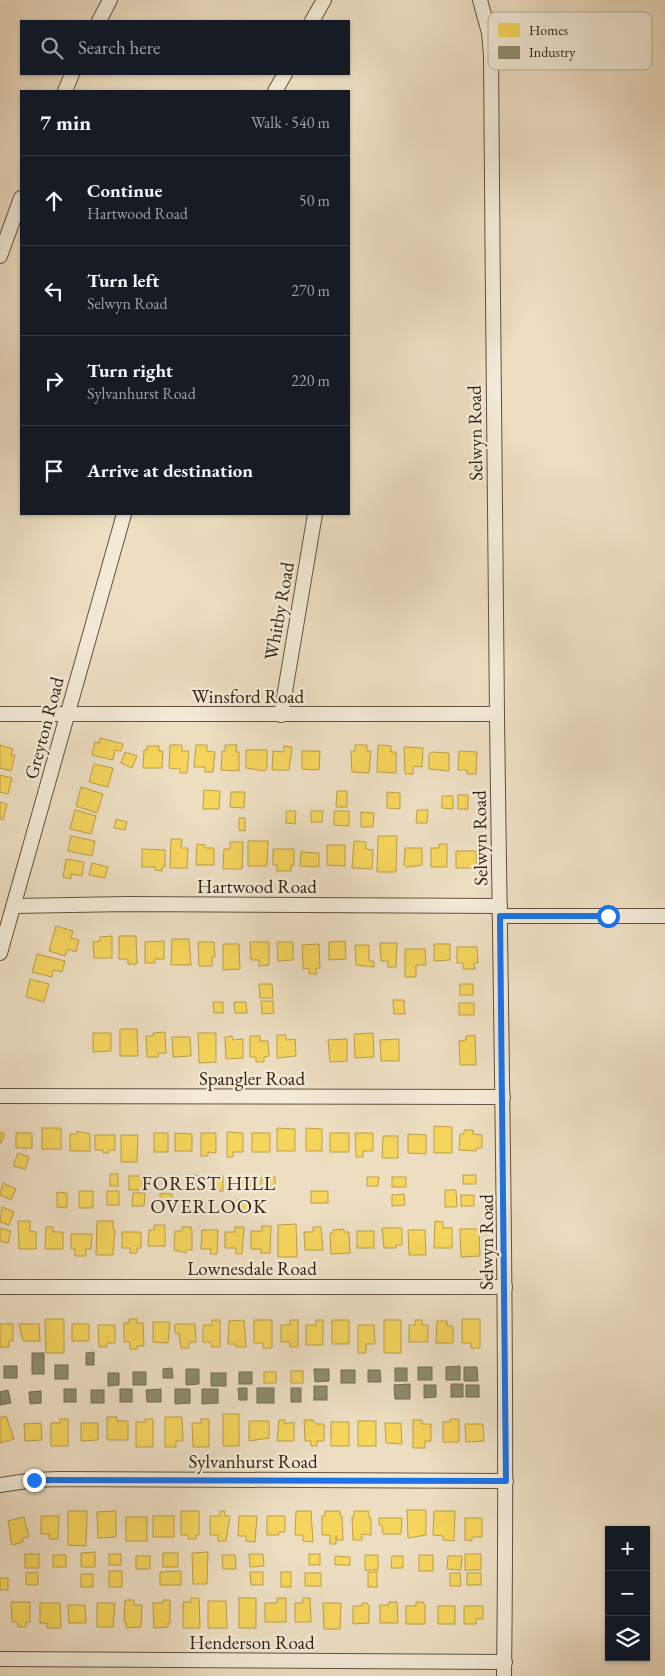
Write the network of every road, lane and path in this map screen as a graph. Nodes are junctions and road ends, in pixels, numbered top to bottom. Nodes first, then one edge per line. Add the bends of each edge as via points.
1 (110, 0) edge
2 (324, 0) edge
3 (480, 0) edge
4 (100, 20) edge
5 (313, 20) edge
6 (488, 29) edge
7 (491, 70) edge
8 (72, 75) edge
9 (284, 75) edge
10 (65, 90) edge
11 (276, 90) edge
12 (20, 201) edge
13 (0, 256) edge
14 (124, 515) edge
15 (315, 515) edge
16 (0, 714) edge
17 (66, 714) junction
18 (497, 714) junction
19 (281, 715) junction
20 (14, 906) junction
21 (500, 911) junction
22 (665, 916) edge
23 (0, 952) edge
24 (0, 1096) edge
25 (504, 1097) junction
26 (0, 1287) edge
27 (505, 1287) junction
28 (506, 1481) junction
29 (0, 1485) edge
30 (0, 1660) edge
31 (504, 1662) junction
32 (504, 1676) edge

1 - 4 street
2 - 5 street
3 - 6 street, Selwyn Road
7 - 18 street, Selwyn Road
8 - 10 street
9 - 11 street
12 - 13 street
14 - 17 street, Greyton Road
15 - 19 street, Whitby Road
16 - 17 street, Winsford Road
17 - 19 street, Winsford Road
17 - 20 street, Greyton Road
18 - 19 street, Winsford Road
18 - 21 street, Selwyn Road
20 - 21 street, Hartwood Road via 128,904
20 - 23 street, Greyton Road
21 - 22 street, Hartwood Road
21 - 25 street, Selwyn Road
24 - 25 street, Spangler Road
25 - 27 street, Selwyn Road
26 - 27 street, Lownesdale Road
27 - 28 street, Selwyn Road
28 - 29 street, Sylvanhurst Road via 59,1479
28 - 31 street, Selwyn Road
30 - 31 street, Henderson Road
31 - 32 street, Selwyn Road

